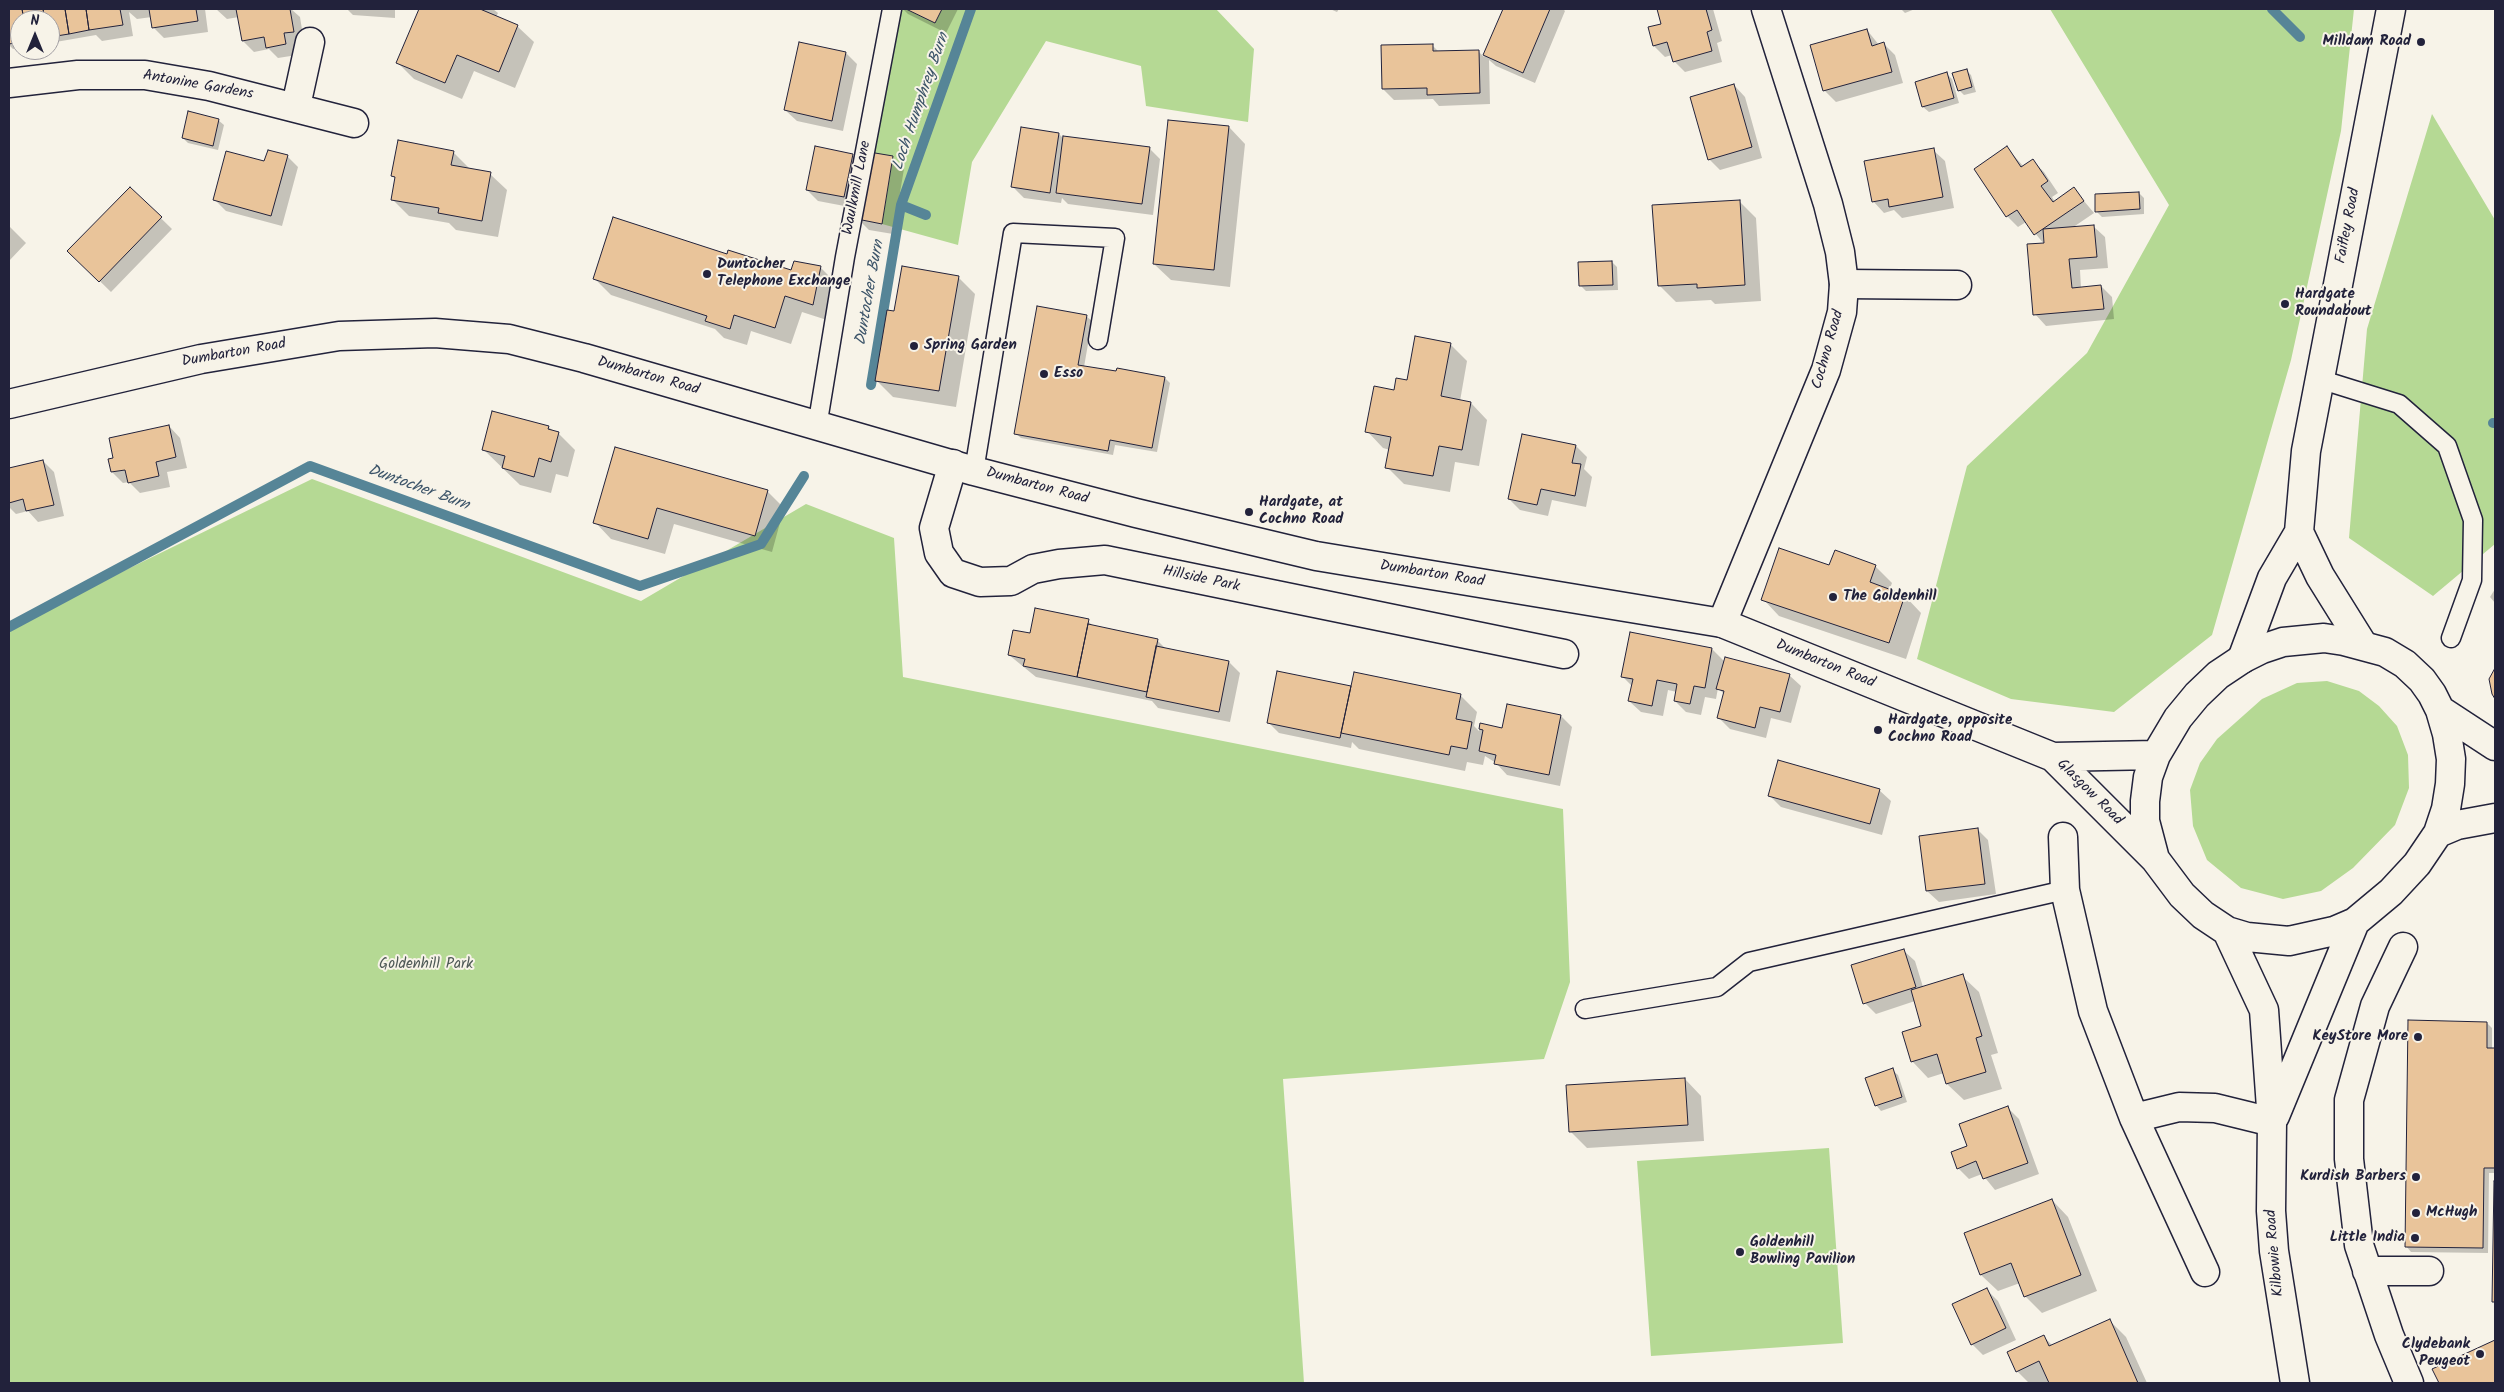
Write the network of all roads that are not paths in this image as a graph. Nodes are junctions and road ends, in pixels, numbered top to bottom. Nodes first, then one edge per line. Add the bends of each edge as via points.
1 (892, 9) edge
2 (1766, 9) edge
3 (2391, 9) edge
4 (310, 42) dead end
5 (9, 83) edge
6 (296, 106) junction
7 (354, 123) dead end
8 (1844, 284) junction
9 (1957, 285) dead end
10 (1098, 340) dead end
11 (2319, 379) junction
12 (9, 404) edge
13 (817, 427) junction
14 (963, 468) junction
15 (2299, 532) junction
16 (1722, 624) junction
17 (2451, 638) dead end
18 (2363, 645) junction
19 (1564, 654) dead end
20 (2242, 659) junction
21 (2440, 710) junction
22 (2495, 746) edge
23 (2156, 755) junction
24 (2053, 758) junction
25 (2495, 818) edge
26 (2438, 833) junction
27 (2063, 837) dead end
28 (2155, 859) junction
29 (2064, 890) junction
30 (2355, 922) junction
31 (2227, 931) junction
32 (2403, 947) dead end
33 (1585, 1009) dead end
34 (2134, 1118) junction
35 (2272, 1122) junction
36 (2367, 1271) junction
37 (2429, 1271) dead end
38 (2205, 1272) dead end
39 (2295, 1383) edge
40 (2409, 1383) edge

1 - 13 lane, Waulkmill Lane
2 - 8 main road, Cochno Road via 1828,204
3 - 11 main road, Faifley Road
4 - 6 main road
5 - 6 main road, Antonine Gardens via 78,76 145,75
6 - 7 main road, Antonine Gardens
8 - 9 main road
8 - 16 main road, Cochno Road via 1842,312 1826,370
10 - 14 lane via 1115,238 1013,233
11 - 15 main road, Faifley Road via 2306,451
11 - 17 lane via 2399,404 2447,446 2473,520 2472,580
12 - 13 main road, Dumbarton Road via 201,359 339,336 435,333 509,340 584,358
13 - 14 main road, Dumbarton Road
14 - 16 main road, Dumbarton Road via 1316,556
14 - 19 main road, Hillside Park via 934,528 939,553 953,573 980,582 1011,581 1033,569 1105,560
15 - 18 main road via 2320,576
15 - 20 main road, Faifley Road via 2272,578
16 - 24 main road, Dumbarton Road
18 - 20 main road via 2324,638 2305,639 2283,642
18 - 21 main road via 2385,652 2405,664 2422,680
20 - 23 main road via 2197,695 2178,718
21 - 22 main road
21 - 26 main road via 2448,734 2450,784
23 - 24 main road, Glasgow Road
23 - 28 main road via 2145,801 2145,821
24 - 28 main road, Glasgow Road
25 - 26 main road via 2457,825
26 - 30 main road via 2417,864 2391,892
27 - 29 main road
28 - 31 main road via 2182,896
29 - 33 lane via 1750,962 1717,987
29 - 34 main road via 2093,1011
30 - 31 main road via 2334,931 2289,941 2247,937
30 - 35 main road, Kilbowie Road
31 - 35 main road, Kilbowie Road via 2264,1010
32 - 36 main road via 2375,1006 2350,1100 2350,1159 2359,1245
34 - 35 main road via 2179,1107 2215,1108
34 - 38 main road
35 - 39 main road, Kilbowie Road via 2274,1251
36 - 37 main road
36 - 40 main road via 2388,1335

